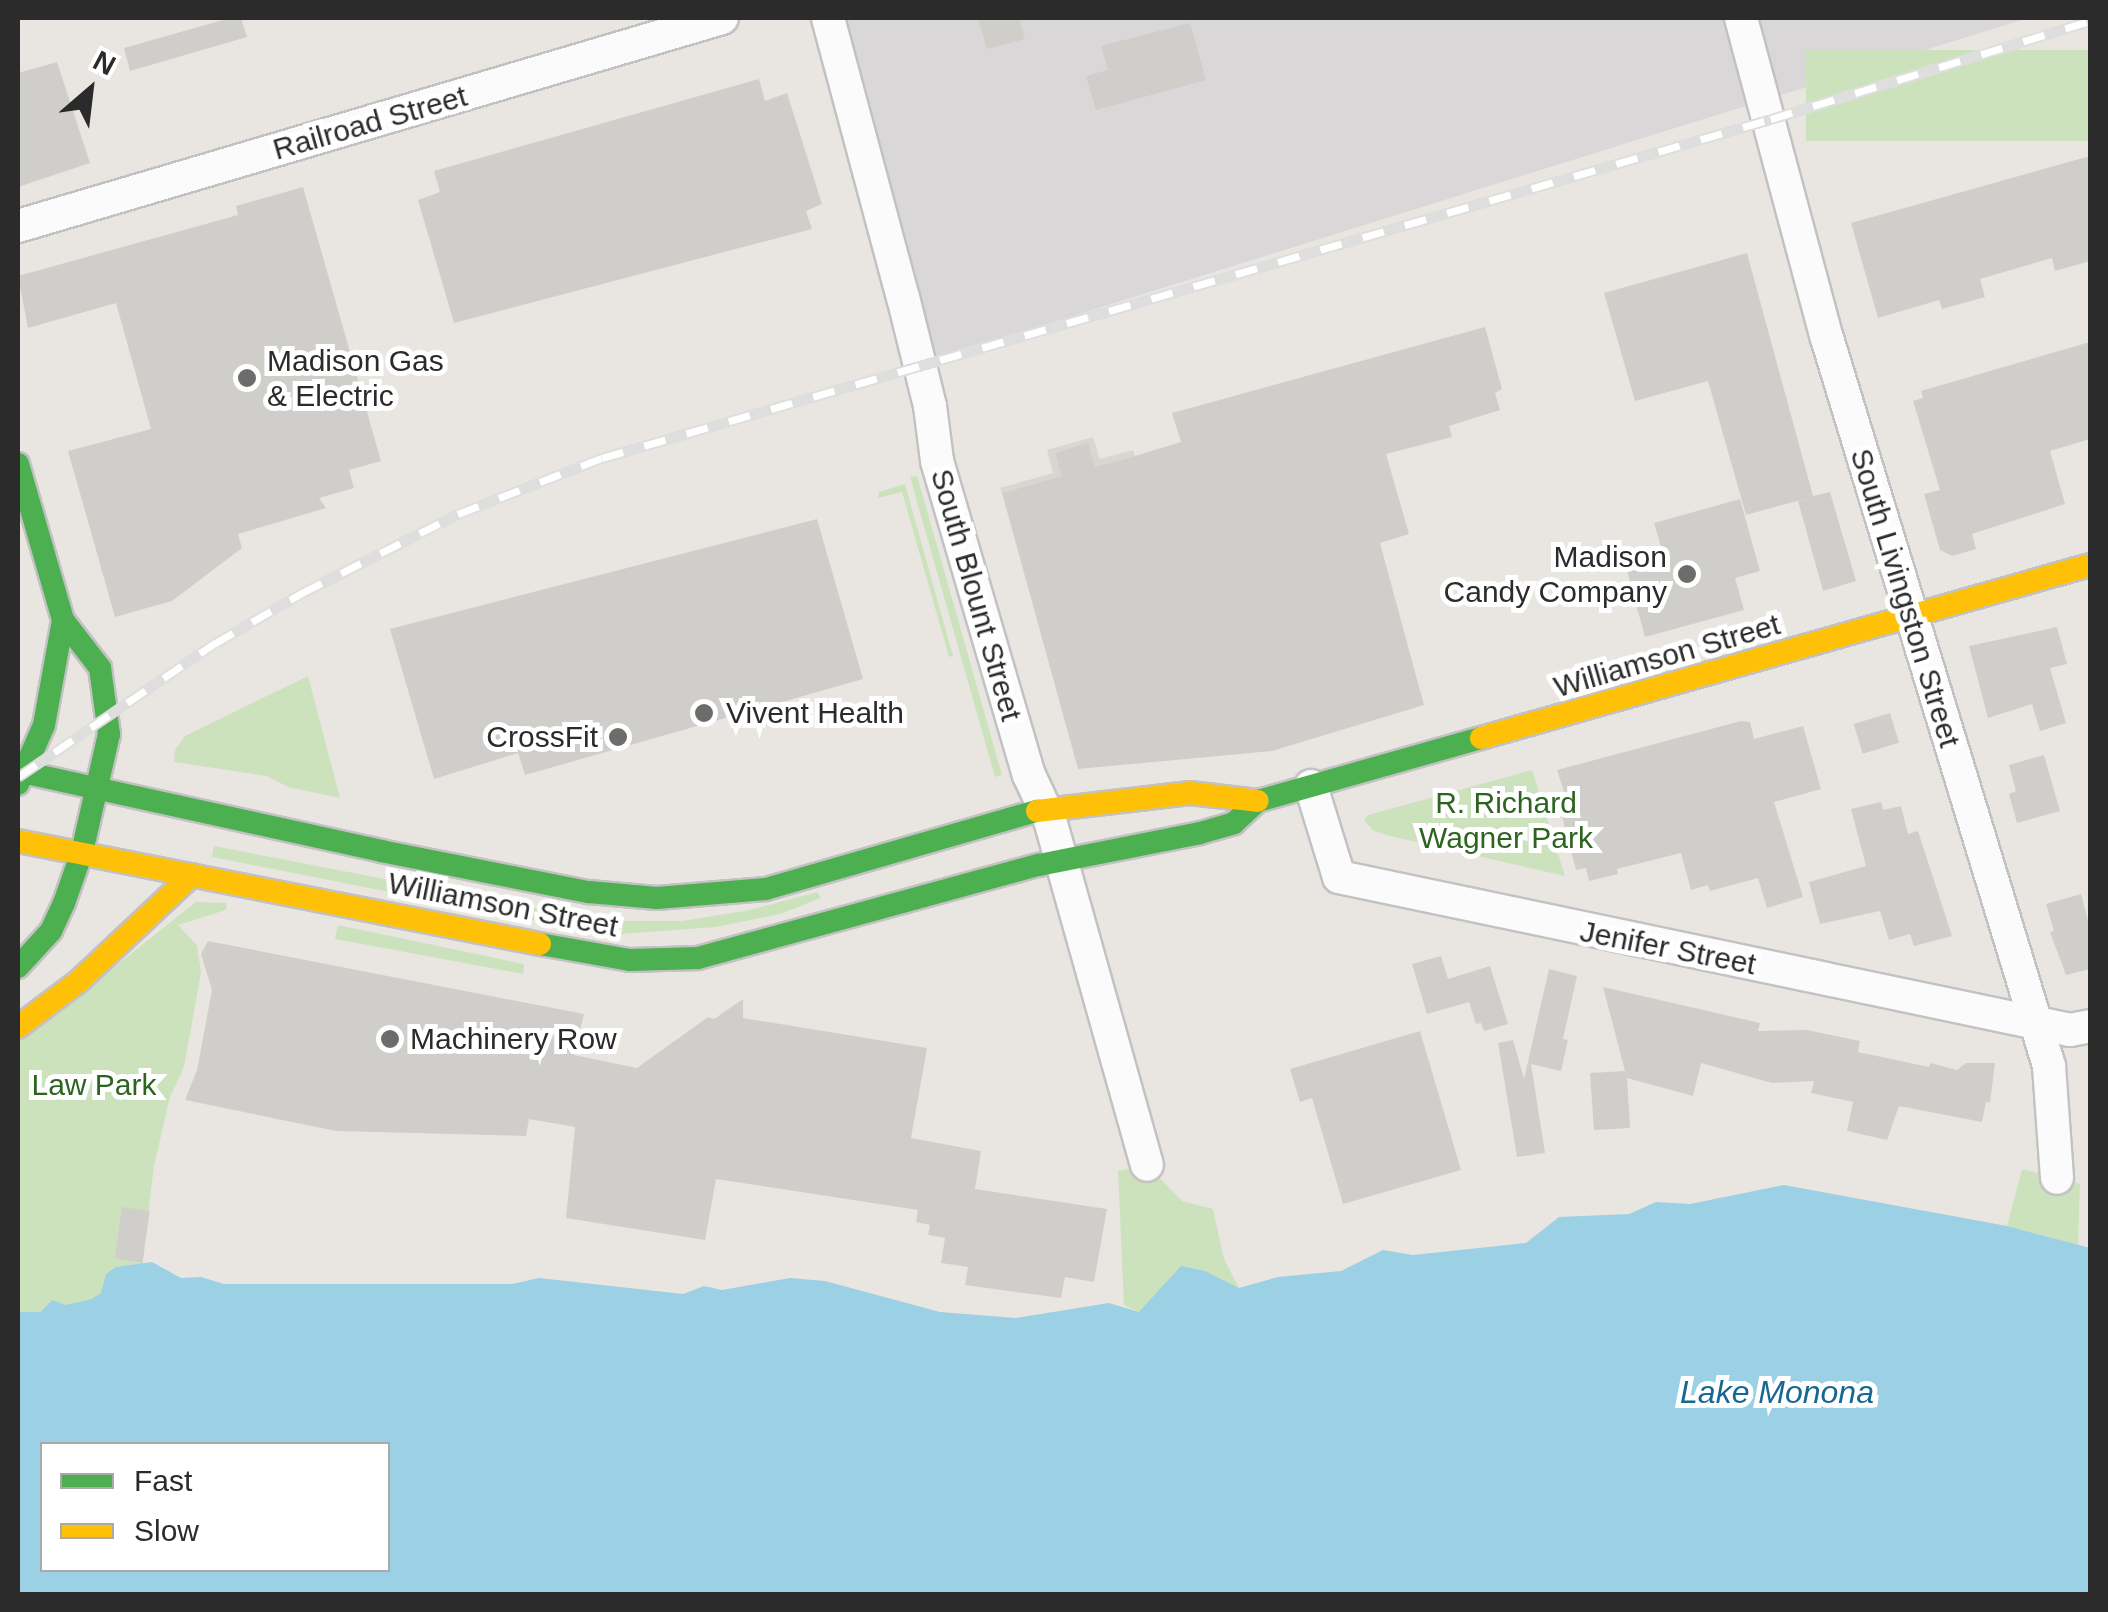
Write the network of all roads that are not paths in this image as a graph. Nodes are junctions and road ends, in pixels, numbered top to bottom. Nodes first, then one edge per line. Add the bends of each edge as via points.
1 (722, 18) edge
2 (828, 18) edge
3 (1741, 18) edge
4 (18, 226) edge
5 (18, 464) edge
6 (2090, 565) edge
7 (1912, 618) junction
8 (63, 620) junction
9 (20, 776) edge
10 (1311, 786) junction
11 (98, 790) junction
12 (1258, 801) junction
13 (1045, 809) junction
14 (18, 841) edge
15 (82, 852) junction
16 (1062, 861) junction
17 (192, 875) junction
18 (18, 967) edge
19 (2032, 1022) junction
20 (2090, 1026) edge
21 (18, 1028) edge
22 (1147, 1165) dead end
23 (2057, 1178) dead end

1 - 4 street, Railroad Street
2 - 13 street, South Blount Street via 930,406 937,461 1029,776
3 - 7 street, South Livingston Street via 1827,338
5 - 8 street
6 - 7 street, Williamson Street
7 - 10 street, Williamson Street
7 - 19 street, South Livingston Street
8 - 9 street via 44,725
8 - 11 street via 102,676 109,734
9 - 11 street, Williamson Street
10 - 12 street, Williamson Street
10 - 19 street, Jenifer Street via 1339,878
11 - 13 street, Williamson Street via 588,892 657,898 788,884
11 - 15 street
12 - 13 street, Williamson Street via 1190,793
12 - 16 street, Williamson Street via 1234,823
13 - 16 street, South Blount Street
14 - 15 street, Williamson Street
15 - 17 street, Williamson Street
15 - 18 street via 55,924
16 - 17 street, Williamson Street via 698,958 630,960
16 - 22 street, South Blount Street
17 - 21 street via 79,982
19 - 20 street, Jenifer Street via 2070,1030
19 - 23 street, South Livingston Street via 2050,1066

